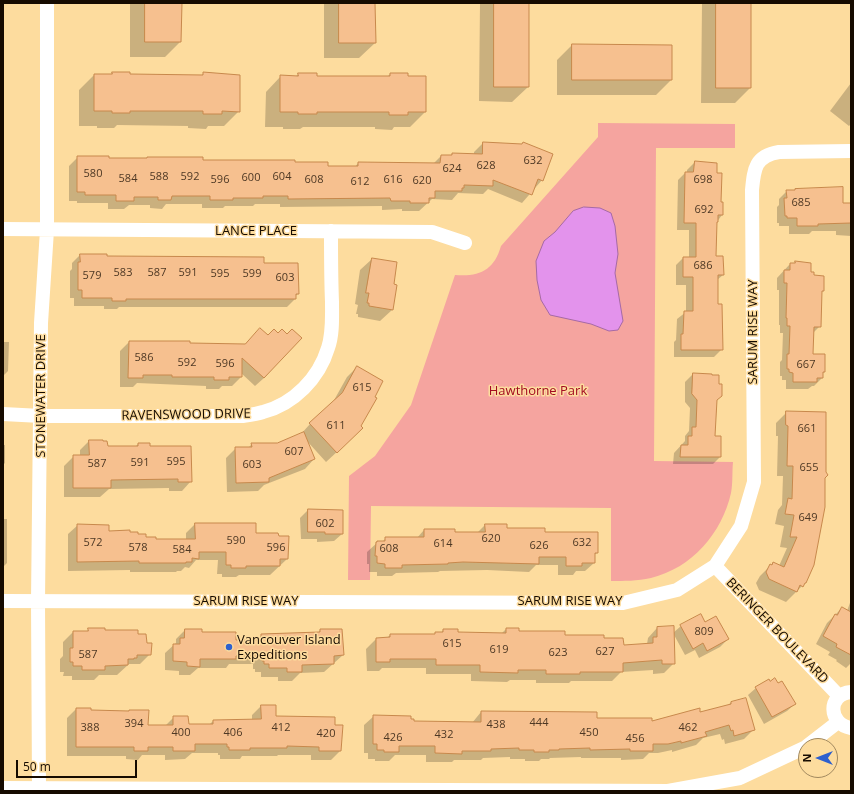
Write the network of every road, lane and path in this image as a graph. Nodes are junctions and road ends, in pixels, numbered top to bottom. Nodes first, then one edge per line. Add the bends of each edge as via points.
1 (47, 3) edge
2 (851, 151) edge
3 (3, 229) edge
4 (47, 230) junction
5 (331, 231) junction
6 (464, 243) dead end
7 (3, 414) edge
8 (41, 416) junction
9 (715, 566) junction
10 (3, 601) edge
11 (38, 601) junction
12 (845, 694) edge
13 (848, 726) edge
14 (825, 738) edge
15 (798, 752) edge
16 (3, 788) edge
17 (39, 789) junction
18 (356, 790) edge

1 - 4 street, STONEWATER DRIVE
2 - 9 street, SARUM RISE WAY via 768,154 760,159 754,174 754,482 741,526
3 - 4 street, LANCE PLACE
4 - 5 street, LANCE PLACE
4 - 8 street, STONEWATER DRIVE via 41,323
5 - 6 street, LANCE PLACE via 432,232
5 - 8 street, RAVENSWOOD DRIVE via 332,324 329,347 310,382 282,405 242,416
7 - 8 street, RAVENSWOOD DRIVE
8 - 11 street, STONEWATER DRIVE
9 - 11 street, SARUM RISE WAY via 677,590 623,603
9 - 12 street, BERINGER BOULEVARD
10 - 11 street, SARUM RISE WAY
11 - 17 street, STONEWATER DRIVE
12 - 13 street via 835,701 833,712
13 - 14 street
15 - 18 street via 740,778 668,791
16 - 17 street
17 - 18 street

